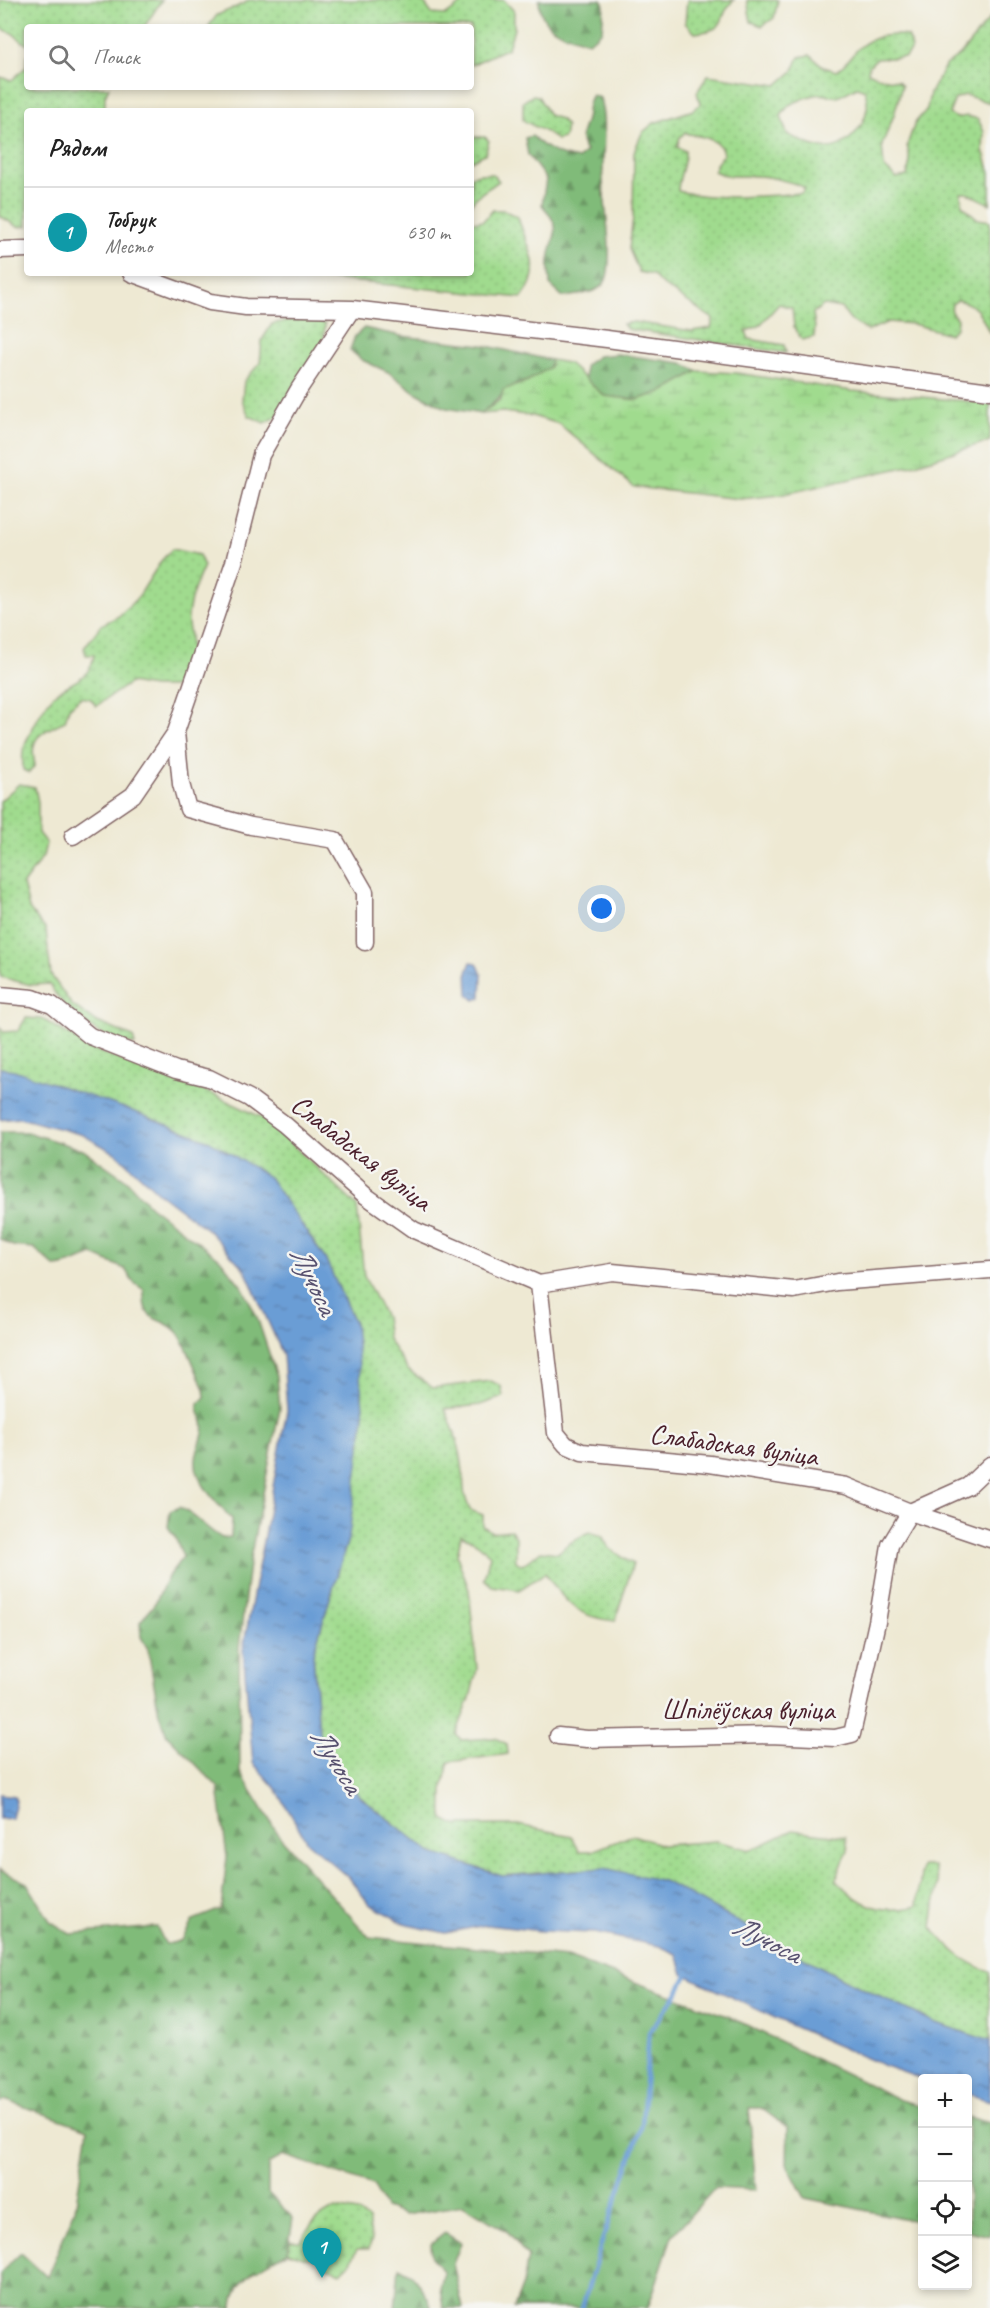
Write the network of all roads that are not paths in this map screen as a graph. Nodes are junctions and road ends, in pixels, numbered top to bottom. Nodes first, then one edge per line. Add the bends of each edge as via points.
1 (24, 249) edge
2 (0, 250) edge
3 (139, 276) edge
4 (352, 309) junction
5 (990, 391) edge
6 (176, 732) junction
7 (73, 836) dead end
8 (365, 942) dead end
9 (0, 994) edge
10 (990, 1270) edge
11 (539, 1284) junction
12 (990, 1465) edge
13 (910, 1512) junction
14 (990, 1539) edge
15 (558, 1736) dead end

1 - 2 street
3 - 4 street via 222,304 246,308
4 - 5 street
4 - 6 street via 261,455 234,562
6 - 7 street via 134,795
6 - 8 street via 181,784 188,809 251,826 335,840 365,892
9 - 11 street, Слабадская вуліца via 52,1005 90,1036 176,1070 209,1078 249,1098 366,1196 414,1230
10 - 11 street via 837,1282 794,1290 612,1272
11 - 13 street, Слабадская вуліца via 556,1434 566,1445 582,1452 710,1464 846,1486
12 - 13 street via 968,1486
13 - 14 street, Слабадская вуліца
13 - 15 street, Шпілёўская вуліца via 890,1545 852,1734 835,1738 770,1735 587,1740

